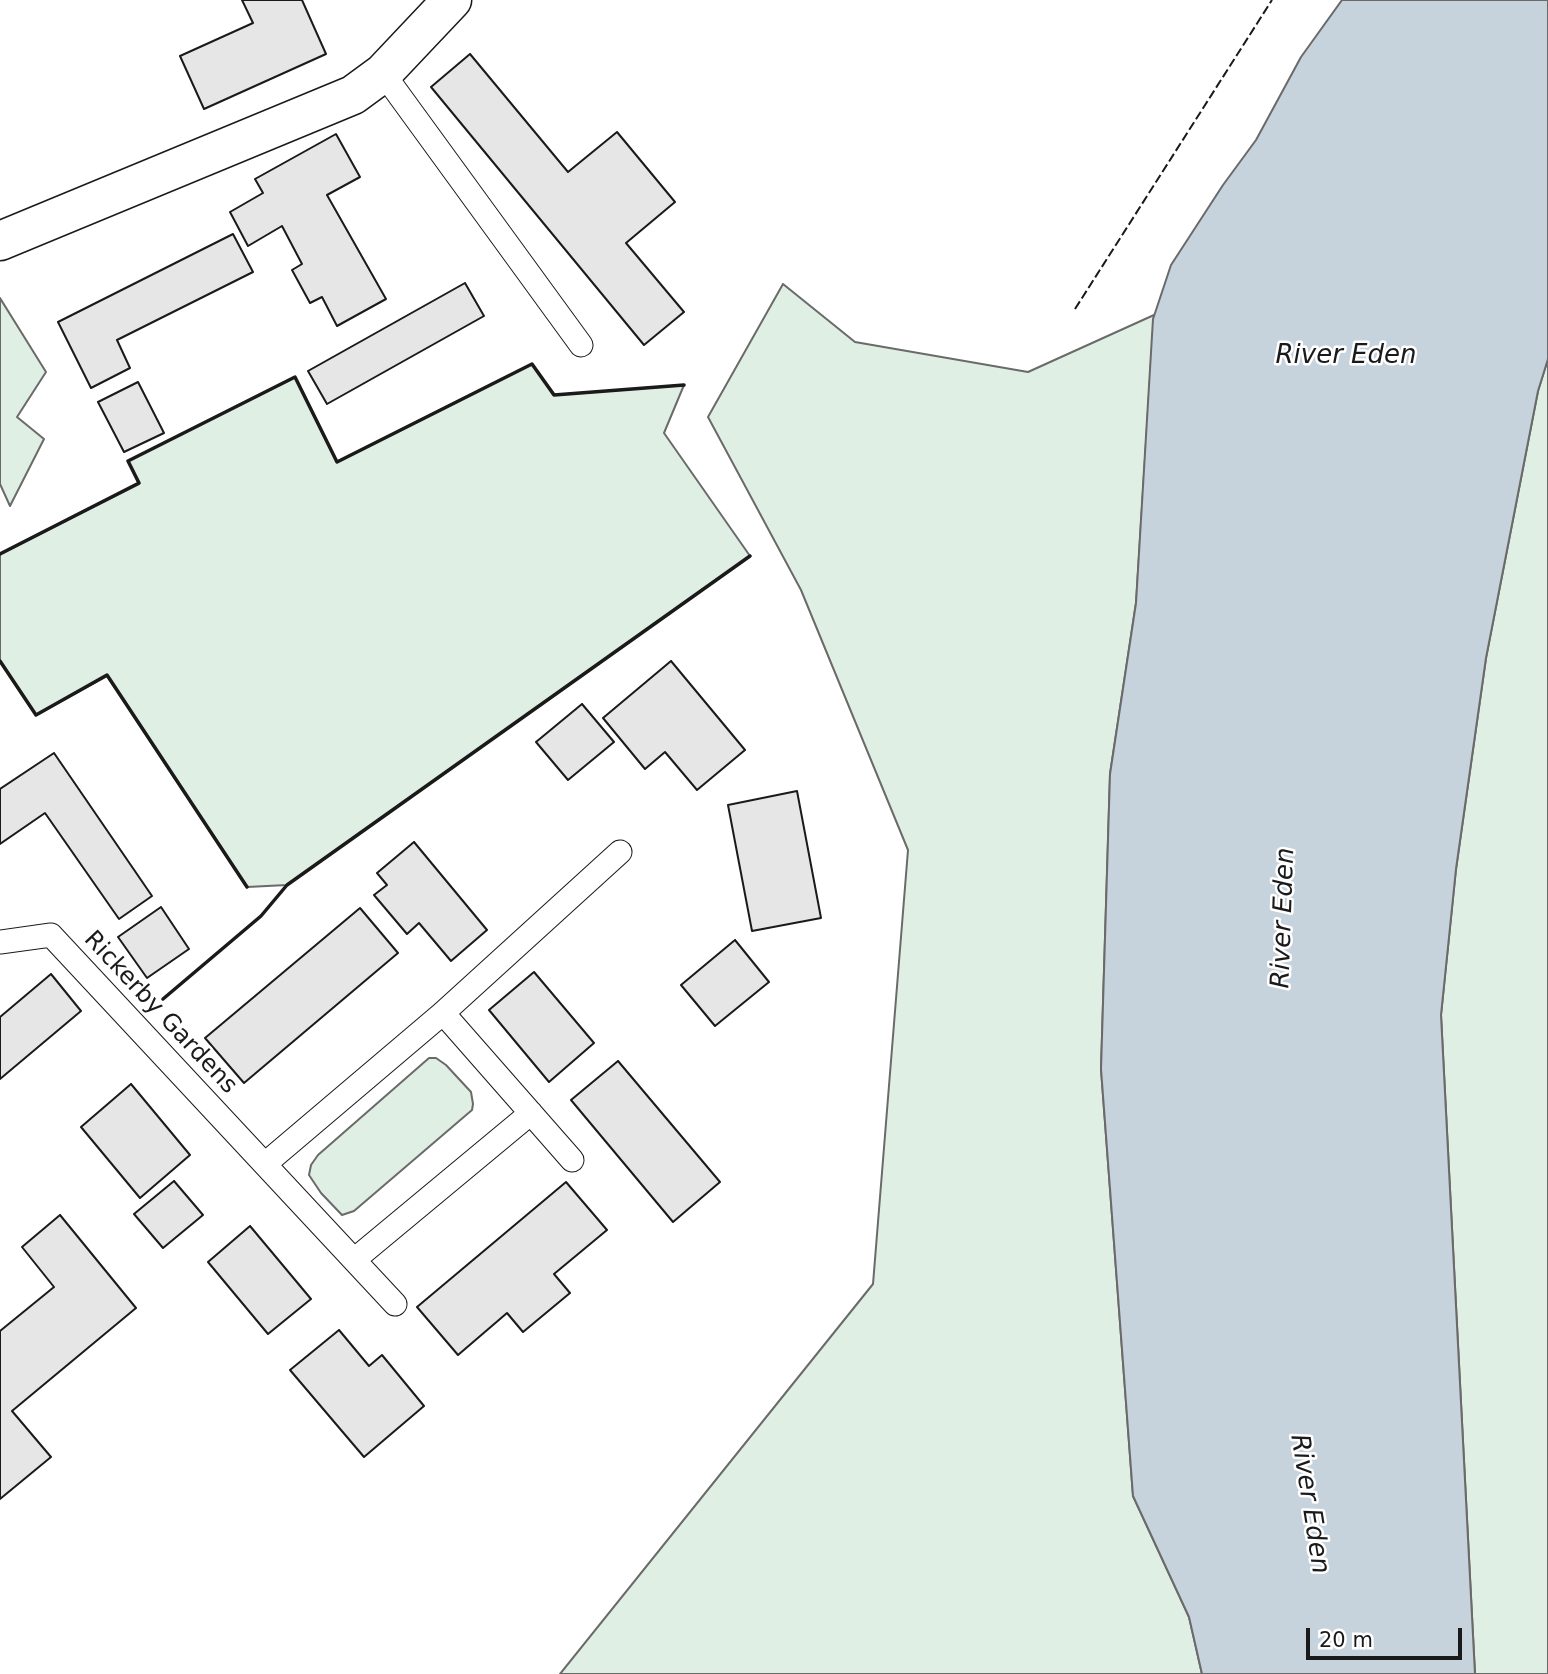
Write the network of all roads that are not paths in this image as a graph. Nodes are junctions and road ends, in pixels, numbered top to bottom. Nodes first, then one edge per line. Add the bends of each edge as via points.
1 (452, 0) edge
2 (383, 73) junction
3 (0, 242) edge
4 (581, 345) dead end
5 (620, 852) dead end
6 (0, 942) edge
7 (443, 1013) junction
8 (531, 1113) junction
9 (572, 1160) dead end
10 (265, 1164) junction
11 (354, 1259) junction
12 (395, 1304) dead end

1 - 2 street
2 - 3 street via 354,95
2 - 4 lane
5 - 7 lane
6 - 10 lane, Rickerby Gardens via 51,935
7 - 8 lane
7 - 10 lane
8 - 9 lane
8 - 11 lane
10 - 11 lane, Rickerby Gardens
11 - 12 lane, Rickerby Gardens

